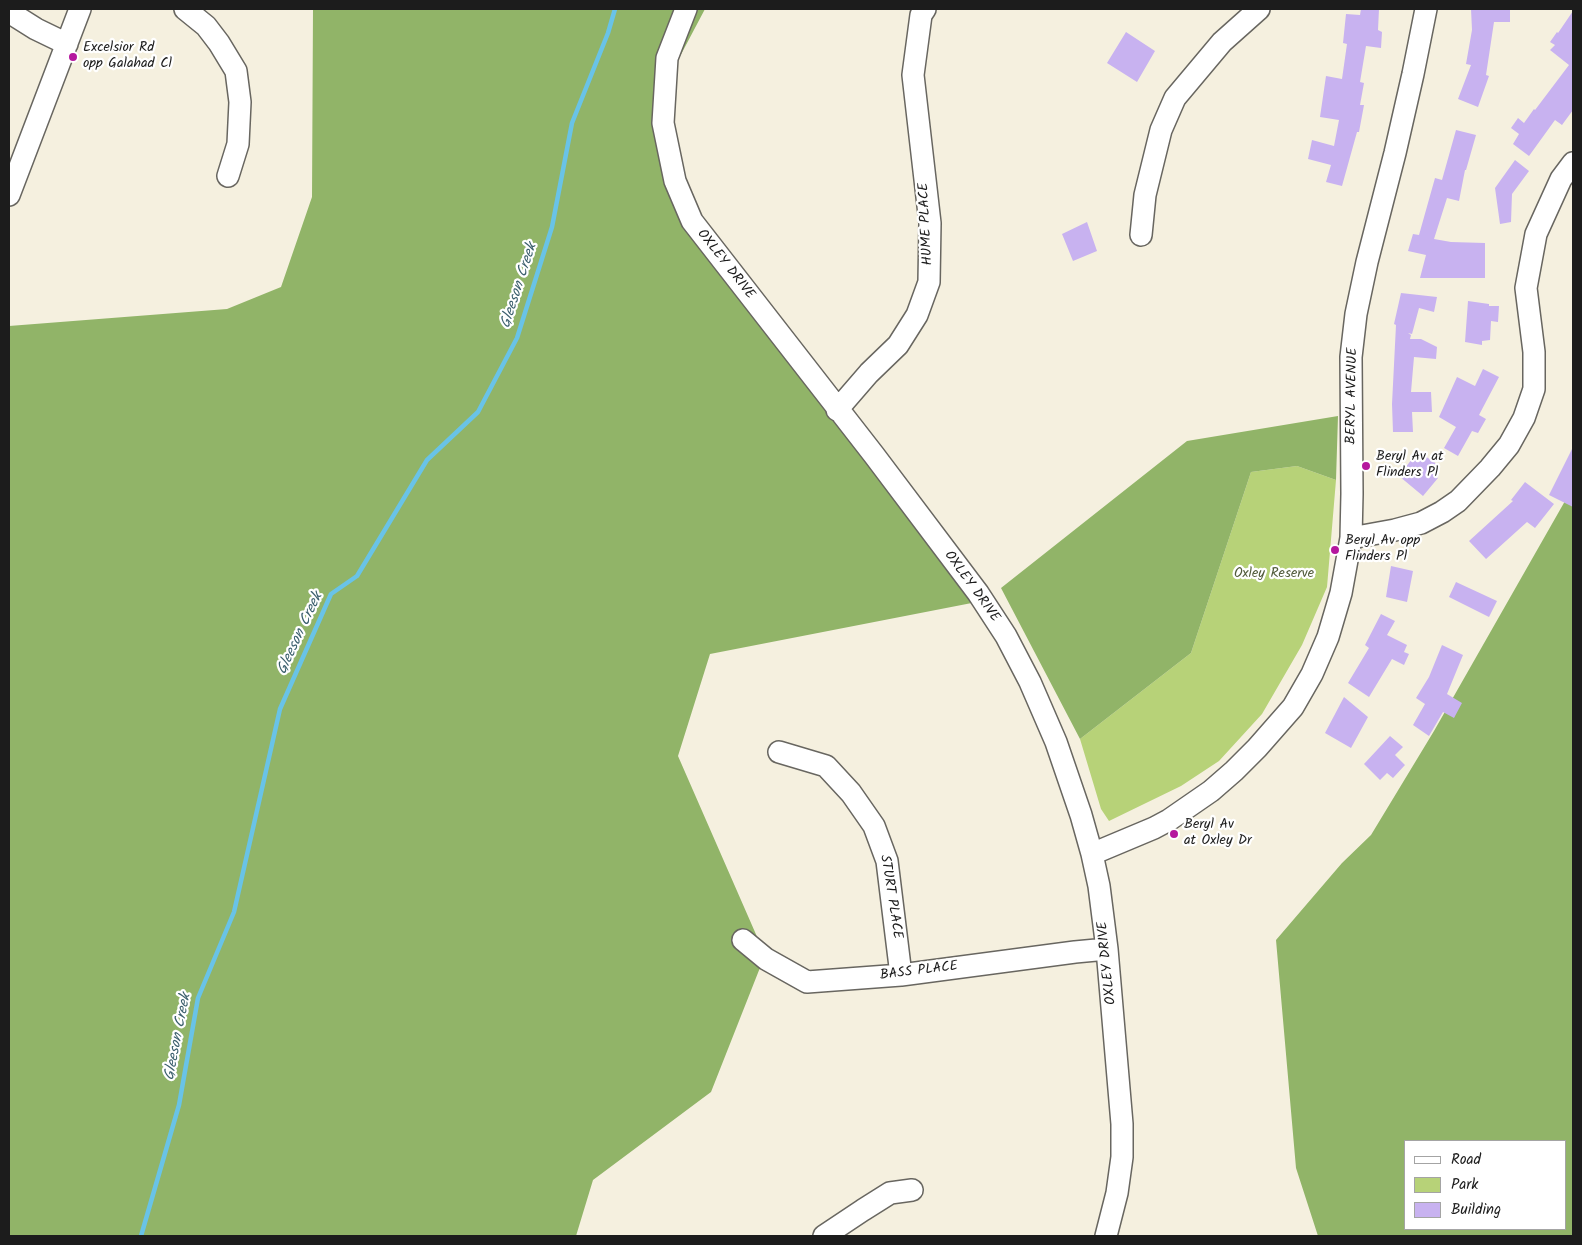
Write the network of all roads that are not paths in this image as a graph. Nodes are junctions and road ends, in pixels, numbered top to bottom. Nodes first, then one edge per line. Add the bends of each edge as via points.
1 (80, 9) edge
2 (185, 9) edge
3 (686, 9) edge
4 (925, 9) edge
5 (1259, 9) edge
6 (1426, 9) edge
7 (9, 12) edge
8 (67, 44) junction
9 (1573, 163) edge
10 (228, 176) dead end
11 (9, 195) edge
12 (1141, 235) dead end
13 (837, 410) junction
14 (1351, 538) junction
15 (779, 752) dead end
16 (1092, 854) junction
17 (743, 940) dead end
18 (1108, 949) junction
19 (901, 975) junction
20 (912, 1190) dead end
21 (824, 1236) edge
22 (1106, 1236) edge

1 - 8 street
2 - 10 street via 206,26 236,71 240,102 238,144
3 - 13 street, OXLEY DRIVE via 666,67 663,123 675,181 692,221
4 - 13 street, HUME PLACE via 921,15 913,75 930,223 929,282 916,315 898,344
5 - 12 street via 1222,42 1175,98 1161,130 1145,195
6 - 14 street, BERYL AVENUE via 1356,314 1351,357
7 - 8 street
8 - 11 street
9 - 14 street via 1561,179 1536,234 1526,288 1534,352 1534,389 1524,418 1509,445 1458,501 1442,512 1421,523
13 - 16 street, OXLEY DRIVE via 978,593 1006,636 1056,742
14 - 16 street, BERYL AVENUE via 1336,614 1320,657 1293,707 1257,748 1188,808 1154,828
15 - 19 street, STURT PLACE via 826,766 851,793 874,826 887,861
16 - 18 street, OXLEY DRIVE
17 - 19 street, BASS PLACE via 766,959 808,982
18 - 19 street, BASS PLACE
18 - 22 street, OXLEY DRIVE via 1122,1157
20 - 21 street via 890,1193

